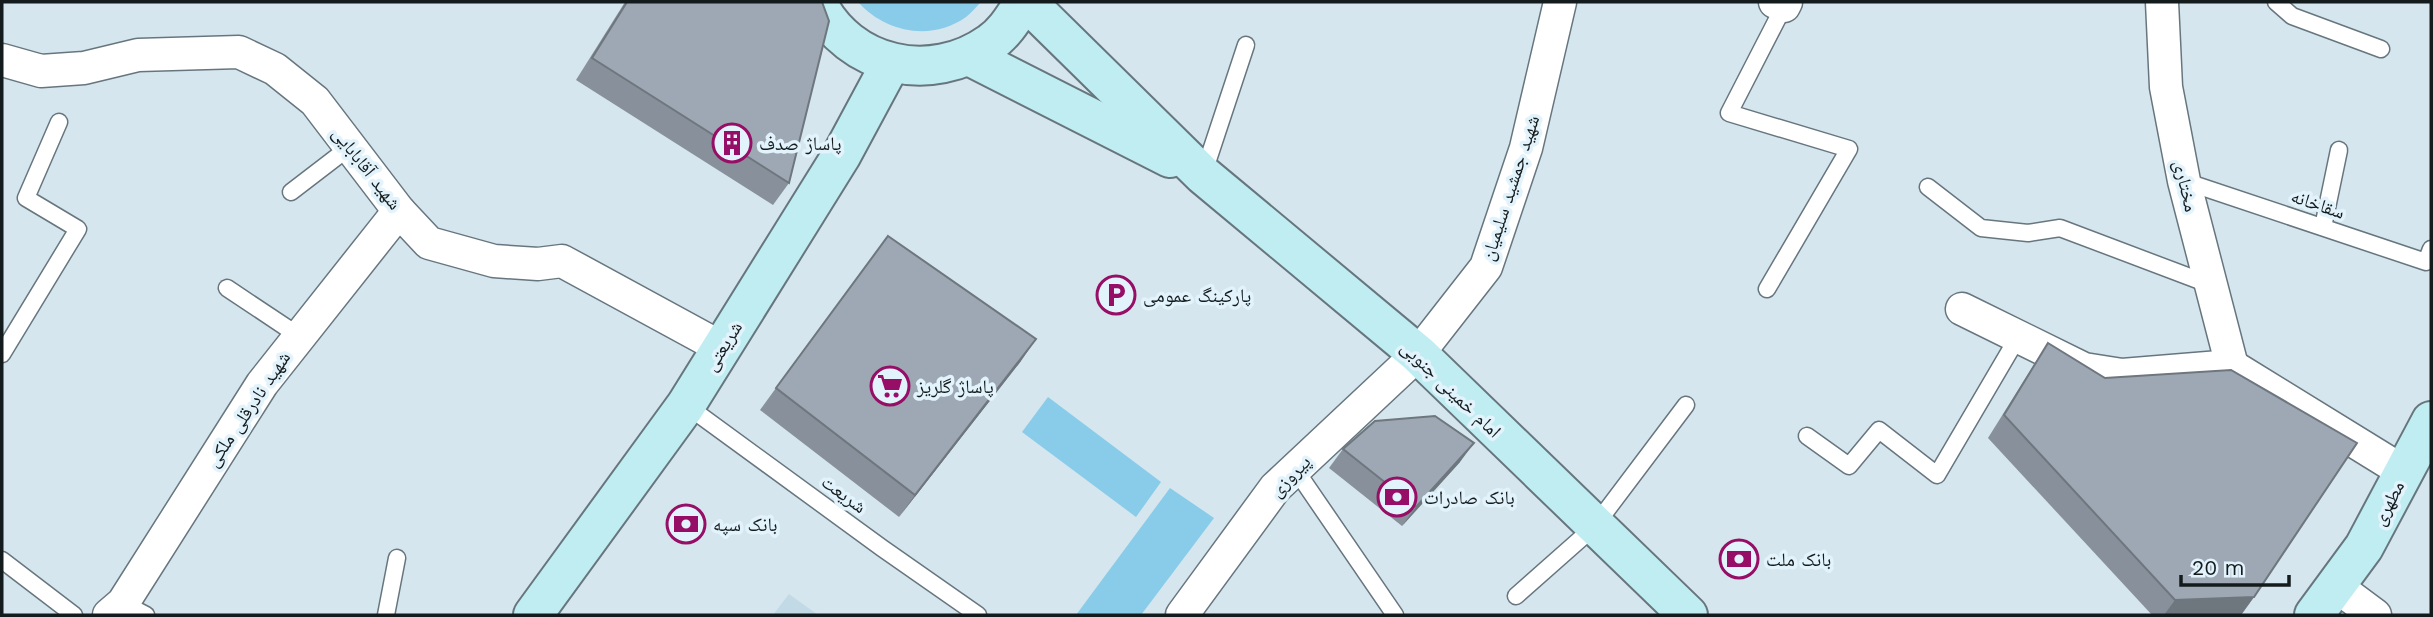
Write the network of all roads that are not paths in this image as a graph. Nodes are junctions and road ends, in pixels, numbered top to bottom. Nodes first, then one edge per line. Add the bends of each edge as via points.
1 (817, 2) edge
2 (1025, 2) edge
3 (1560, 2) edge
4 (2162, 2) edge
5 (2276, 2) edge
6 (1782, 3) edge
7 (1246, 45) dead end
8 (2381, 49) dead end
9 (969, 56) junction
10 (2, 60) edge
11 (891, 63) junction
12 (60, 122) dead end
13 (351, 146) junction
14 (2339, 150) dead end
15 (1203, 175) junction
16 (2184, 181) junction
17 (1928, 187) dead end
18 (291, 192) dead end
19 (399, 211) junction
20 (2323, 227) junction
21 (2431, 249) edge
22 (2211, 285) junction
23 (227, 288) dead end
24 (1767, 289) dead end
25 (1962, 309) dead end
26 (299, 336) junction
27 (2018, 337) junction
28 (722, 348) junction
29 (2, 354) edge
30 (1418, 354) junction
31 (2232, 366) junction
32 (686, 405) junction
33 (1686, 405) dead end
34 (2431, 421) edge
35 (1807, 436) dead end
36 (1296, 469) junction
37 (2404, 472) junction
38 (1594, 527) junction
39 (397, 558) dead end
40 (2, 560) edge
41 (1516, 596) dead end
42 (2325, 601) edge
43 (126, 611) edge
44 (74, 615) edge
45 (386, 615) edge
46 (533, 615) edge
47 (978, 615) edge
48 (1182, 615) edge
49 (1395, 615) edge
50 (1688, 615) edge
51 (2375, 615) edge

1 - 11 main road via 826,20 855,48
2 - 9 main road via 992,42
2 - 15 main road
3 - 30 street, شهید جمشید سلیمیان via 1526,148 1486,267
4 - 16 street, مختاری via 2166,87
5 - 8 lane via 2292,16
6 - 24 lane via 1729,113 1849,149
7 - 15 lane
9 - 11 main road via 930,66
9 - 15 main road
10 - 13 street, شهید آقابابایی via 41,71 84,68 138,55 239,52 275,69 315,101
11 - 28 main road, شریعتی via 841,156
12 - 29 lane via 26,198 78,229
13 - 18 lane
13 - 19 street, شهید آقابابایی
14 - 20 lane
15 - 30 main road, امام خمینی جنوبی
16 - 20 lane, سقاخانه
16 - 22 street, مختاری
17 - 22 lane via 1981,228 2028,233 2060,228
19 - 26 street, شهید نادرقلی ملکی
19 - 28 street, شهید آقابابایی via 429,243 494,261 562,261
20 - 21 lane, سقاخانه via 2426,262
22 - 31 street, مختاری
23 - 26 lane
25 - 27 street
26 - 43 street, شهید نادرقلی ملکی via 243,413
27 - 31 street via 2084,369 2122,375
27 - 35 lane via 1937,475 1879,430 1849,466
28 - 32 main road, شریعتی
30 - 36 street, پیروزی
30 - 38 main road, امام خمینی جنوبی
31 - 37 street
32 - 46 main road, شریعتی
32 - 47 lane, شریعت
33 - 38 lane
34 - 37 main road, مطهری
36 - 48 street, پیروزی via 1275,488
36 - 49 lane
37 - 42 main road, مطهری via 2364,547
38 - 41 lane
38 - 50 main road, امام خمینی جنوبی
39 - 45 lane
40 - 44 lane
42 - 51 street

